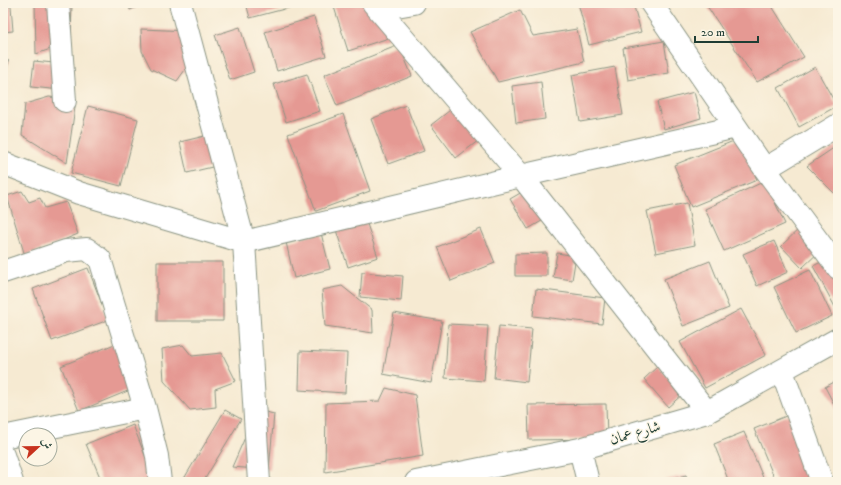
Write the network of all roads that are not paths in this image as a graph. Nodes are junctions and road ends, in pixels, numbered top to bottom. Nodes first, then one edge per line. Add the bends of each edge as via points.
1 (58, 3) edge
2 (180, 3) edge
3 (414, 3) edge
4 (651, 3) edge
5 (376, 6) edge
6 (65, 101) dead end
7 (838, 125) edge
8 (736, 127) junction
9 (3, 163) edge
10 (765, 169) junction
11 (521, 176) junction
12 (244, 242) junction
13 (838, 268) edge
14 (3, 272) edge
15 (838, 339) edge
16 (782, 371) junction
17 (145, 408) junction
18 (707, 412) junction
19 (3, 437) edge
20 (580, 449) junction
21 (3, 455) edge
22 (12, 482) edge
23 (160, 482) edge
24 (259, 482) edge
25 (416, 482) edge
26 (588, 482) edge
27 (822, 482) edge

1 - 6 street
2 - 12 street
3 - 5 street
4 - 8 street
5 - 11 street
7 - 10 street
8 - 10 street
8 - 11 street
9 - 12 street via 79,193
10 - 13 street
11 - 12 street
11 - 18 street
12 - 24 street
14 - 17 street via 66,251 87,249 100,259
15 - 16 street, شارع عمان
16 - 18 street, شارع عمان
16 - 27 street
17 - 19 street
17 - 23 street via 157,456
18 - 20 street, شارع عمان
20 - 25 street, شارع عمان
20 - 26 street
21 - 22 street

